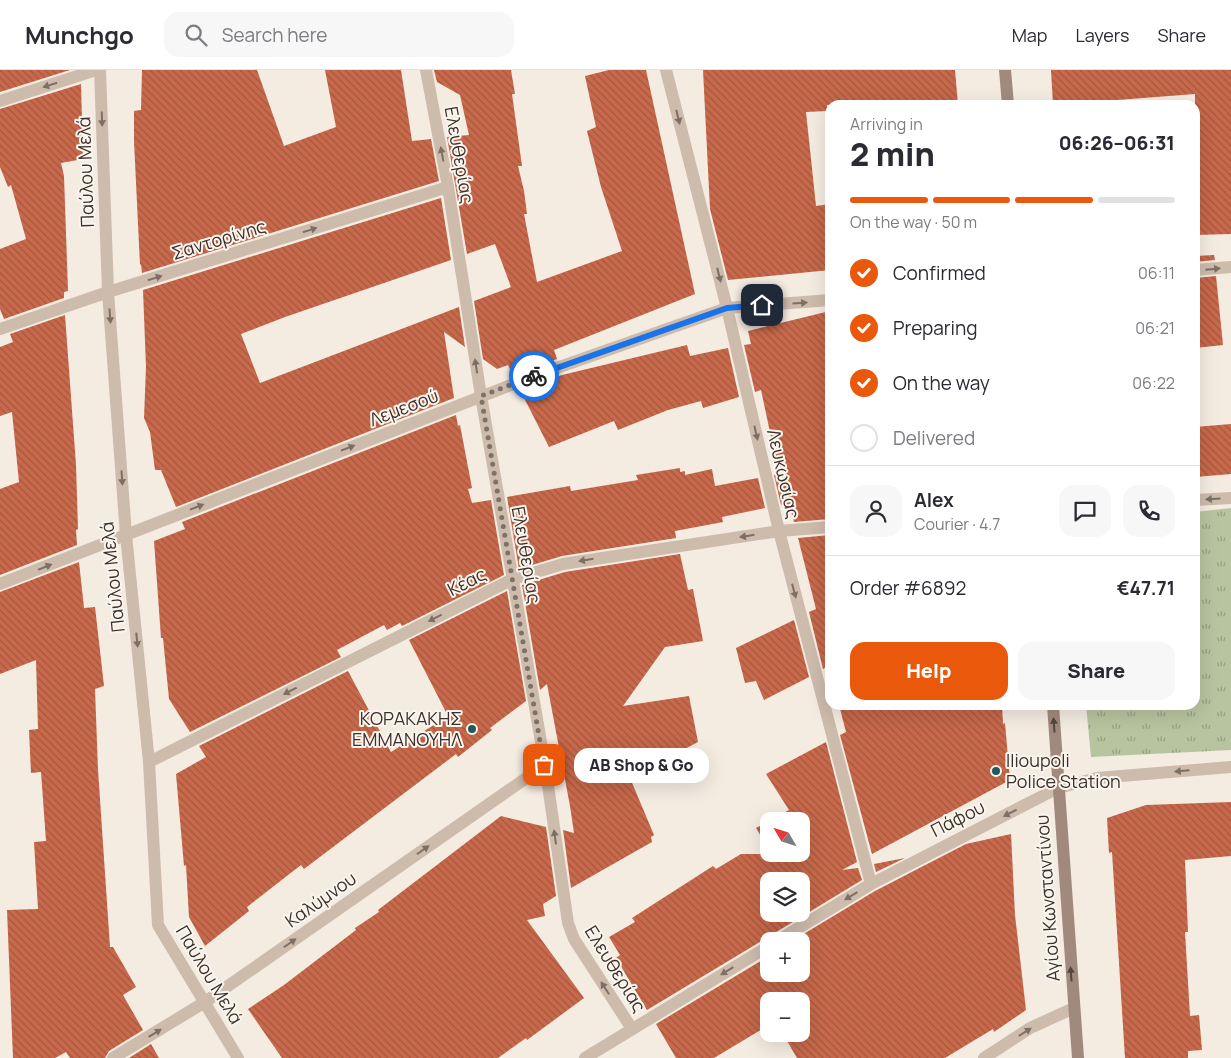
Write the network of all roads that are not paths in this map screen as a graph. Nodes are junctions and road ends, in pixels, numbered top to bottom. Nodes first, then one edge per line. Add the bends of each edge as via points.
1 (96, 70) edge
2 (100, 70) edge
3 (426, 70) edge
4 (666, 70) edge
5 (1006, 70) edge
6 (1008, 100) edge
7 (0, 101) edge
8 (448, 187) junction
9 (1231, 267) edge
10 (1200, 270) edge
11 (108, 292) junction
12 (825, 300) edge
13 (727, 308) junction
14 (0, 329) edge
15 (481, 396) junction
16 (1231, 498) edge
17 (1200, 500) edge
18 (825, 527) edge
19 (779, 531) junction
20 (126, 535) junction
21 (513, 579) junction
22 (0, 584) edge
23 (825, 708) edge
24 (826, 710) edge
25 (1053, 710) edge
26 (150, 762) junction
27 (544, 765) junction
28 (1231, 767) edge
29 (1058, 788) junction
30 (871, 884) junction
31 (792, 932) edge
32 (760, 951) edge
33 (205, 1002) junction
34 (1074, 1008) junction
35 (632, 1029) junction
36 (113, 1058) edge
37 (238, 1058) edge
38 (585, 1058) edge
39 (984, 1058) edge
40 (1078, 1058) edge

1 -> 7 street
2 -> 11 street, Παύλου Μελά
8 -> 3 street, Ελευθερίας
4 -> 13 street, Λευκωσίας
5 - 6 street
11 -> 8 street, Σαντορίνης
15 -> 8 street, Ελευθερίας
10 -> 9 street
11 - 14 street, Σαντορίνης
11 -> 20 street, Παύλου Μελά
13 -> 12 street, Λεμεσού
13 - 15 street, Λεμεσού
13 -> 19 street, Λευκωσίας
20 -> 15 street, Λεμεσού
15 - 21 street, Ελευθερίας
16 -> 17 street
18 - 19 street, Κέας
19 -> 21 street, Κέας via 563,564
19 -> 23 street, Λευκωσίας
22 -> 20 street, Λεμεσού
20 -> 26 street, Παύλου Μελά
21 -> 26 street, Κέας
21 - 27 street, Ελευθερίας
24 -> 30 street, Λευκωσίας
29 -> 25 street, Αγίου Κωνσταντίνου
26 - 33 street, Παύλου Μελά via 158,925
33 -> 27 street, Καλύμνου
35 -> 27 street, Ελευθερίας via 574,939 568,922
28 -> 29 street, Πάφου via 1097,778
29 -> 30 street, Πάφου
34 -> 29 street, Αγίου Κωνσταντίνου
30 -> 31 street, Πάφου
32 -> 35 street
36 -> 33 street, Καλύμνου
33 - 37 street, Παύλου Μελά
39 -> 34 street via 1030,1028
34 - 40 street, Αγίου Κωνσταντίνου
35 - 38 street

